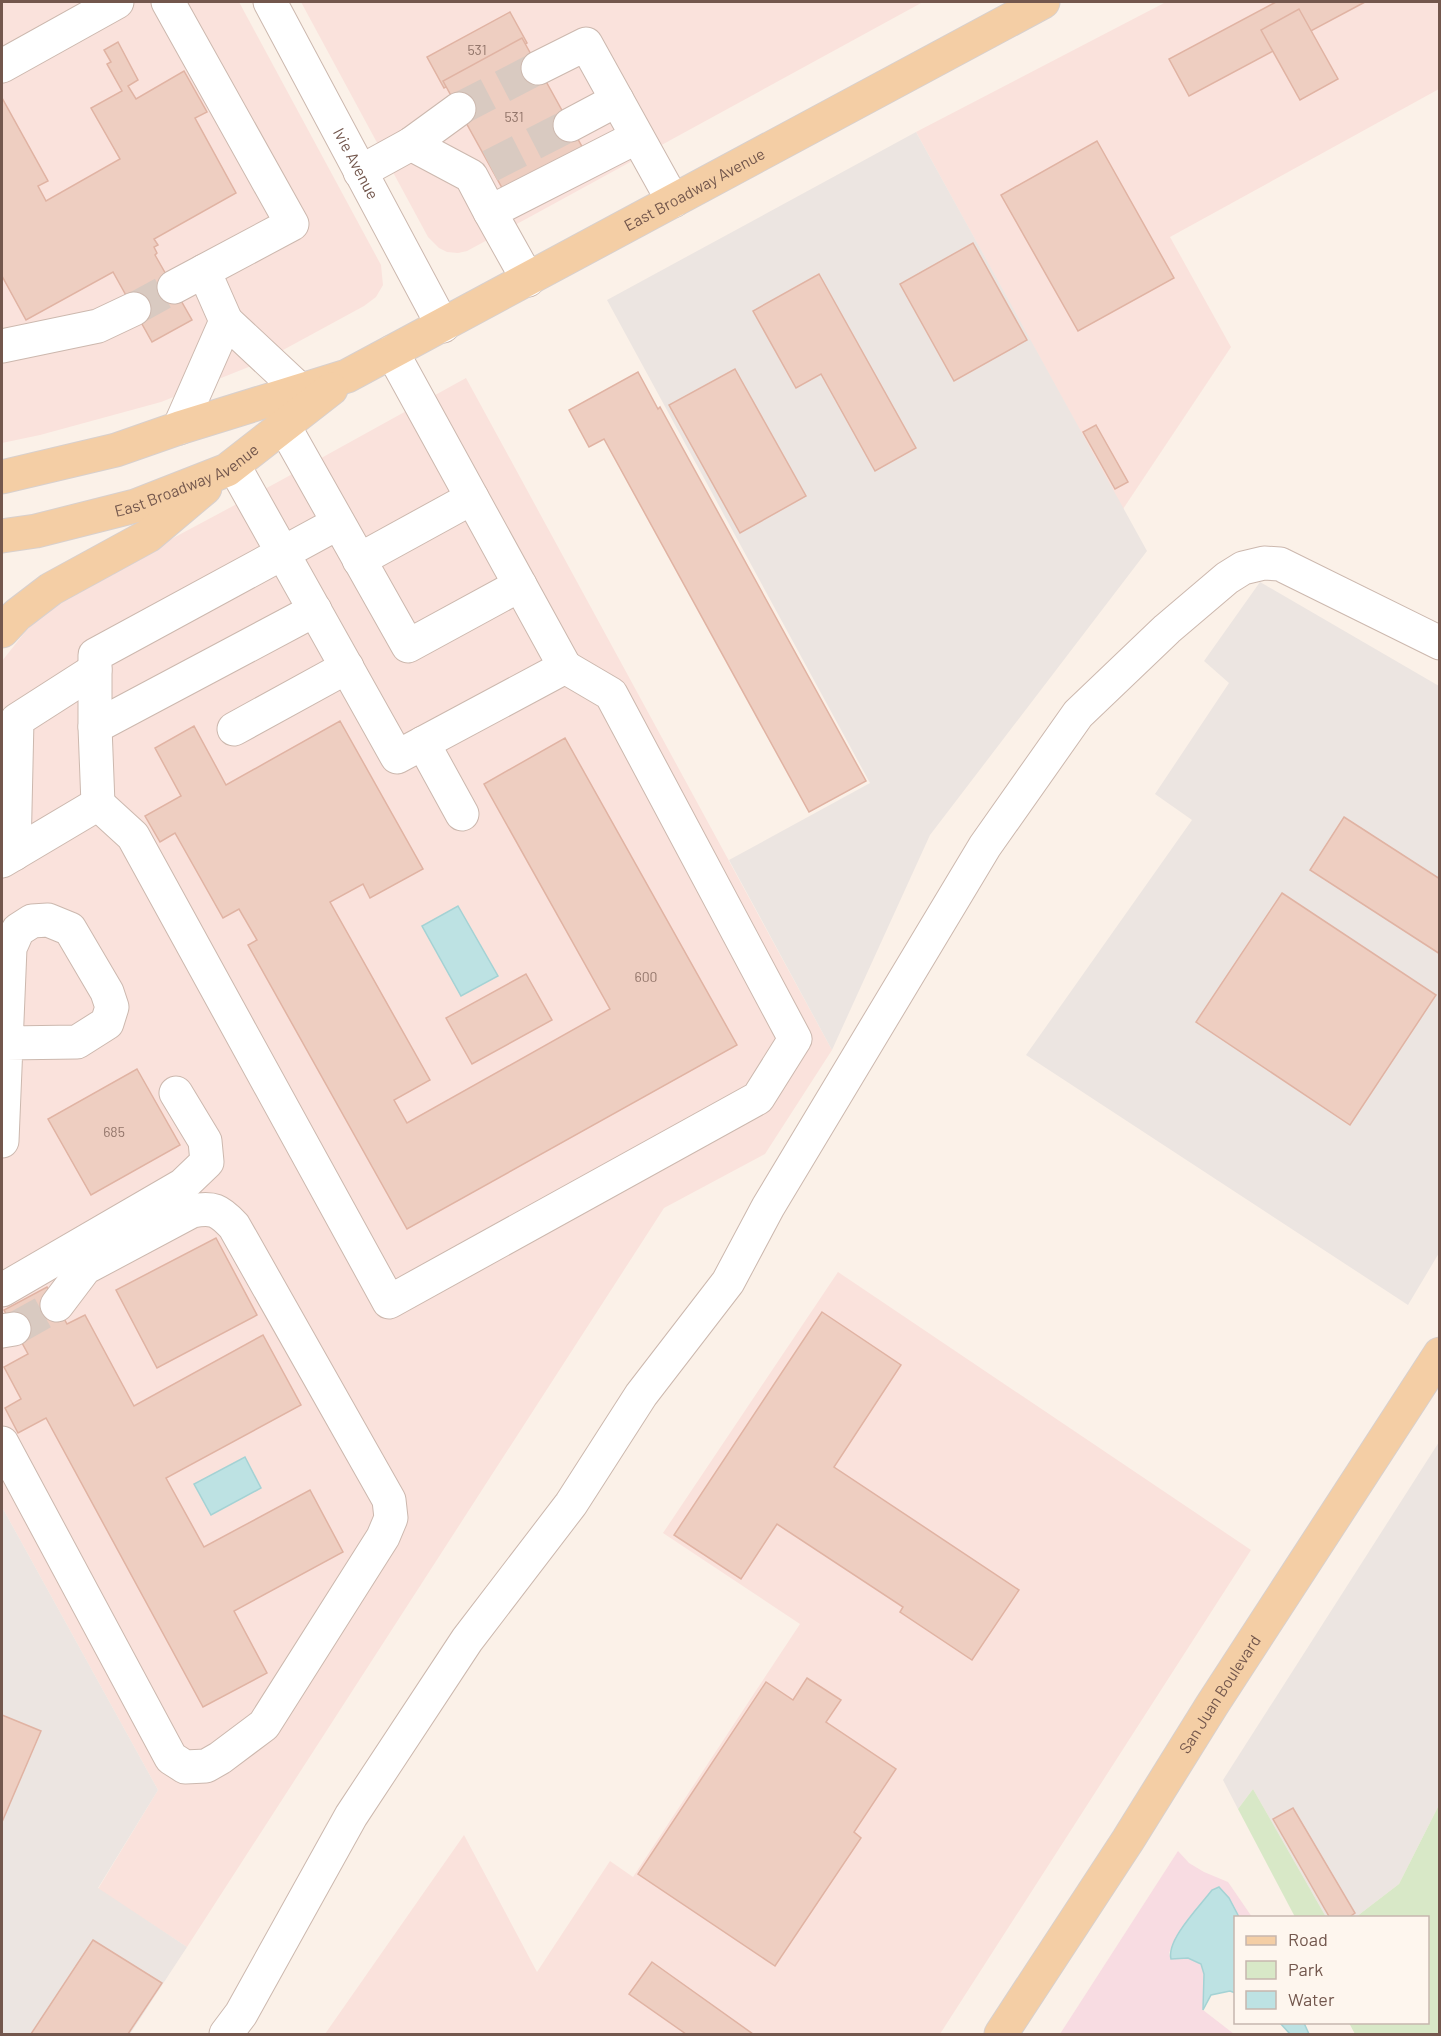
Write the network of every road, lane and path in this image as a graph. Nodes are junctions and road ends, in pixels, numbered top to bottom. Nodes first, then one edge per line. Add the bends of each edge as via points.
1 (117, 2) edge
2 (168, 2) edge
3 (270, 2) edge
4 (1043, 2) edge
5 (2, 66) edge
6 (538, 68) tunnel mouth
7 (617, 100) junction
8 (459, 109) tunnel mouth
9 (570, 125) tunnel mouth
10 (637, 137) junction
11 (411, 144) junction
12 (360, 172) junction
13 (673, 201) junction
14 (490, 212) junction
15 (204, 271) junction
16 (528, 280) junction
17 (174, 287) tunnel mouth
18 (134, 309) tunnel mouth
19 (226, 321) junction
20 (443, 326) junction
21 (2, 346) edge
22 (392, 352) junction
23 (347, 376) junction
24 (301, 391) junction
25 (284, 426) junction
26 (179, 428) junction
27 (231, 468) junction
28 (2, 477) edge
29 (472, 498) junction
30 (338, 523) junction
31 (2, 537) edge
32 (283, 554) junction
33 (359, 560) junction
34 (520, 585) junction
35 (315, 610) junction
36 (2, 631) edge
37 (1440, 643) edge
38 (347, 667) junction
39 (565, 667) junction
40 (95, 670) junction
41 (95, 727) junction
42 (234, 729) dead end
43 (423, 743) junction
44 (98, 804) junction
45 (462, 814) dead end
46 (8, 857) edge
47 (4, 1043) edge
48 (176, 1093) dead end
49 (2, 1141) edge
50 (2, 1290) edge
51 (57, 1305) tunnel mouth
52 (1440, 1354) edge
53 (2, 1443) edge
54 (226, 2034) edge
55 (1001, 2034) edge

1 - 5 street
2 - 15 street via 292,224
3 - 12 street, Ivie Avenue
4 - 13 main road, East Broadway Avenue
6 - 7 street via 586,44
7 - 9 street
7 - 10 street
8 - 11 street
10 - 13 street
10 - 14 street
11 - 12 street
11 - 14 street via 481,171
12 - 20 street, Ivie Avenue
13 - 16 main road, East Broadway Avenue
14 - 16 street
15 - 17 street
15 - 19 street
16 - 20 main road, East Broadway Avenue
18 - 21 street via 98,326
19 - 24 street
19 - 26 street
20 - 22 main road, East Broadway Avenue
22 - 23 main road, East Broadway Avenue
22 - 29 street
23 - 24 main road, East Broadway Avenue
23 - 25 main road, East Broadway Avenue
24 - 26 main road, East Broadway Avenue
25 - 27 main road, East Broadway Avenue
25 - 30 street
26 - 28 main road, East Broadway Avenue via 116,450
27 - 31 main road, East Broadway Avenue via 135,506
27 - 32 street
27 - 36 main road via 148,536 51,589
29 - 33 street
29 - 34 street
30 - 32 street
30 - 33 street
32 - 35 street
32 - 40 street via 95,655
33 - 34 street via 408,646
34 - 39 street
35 - 38 street
35 - 41 street
37 - 54 street via 1280,564 1264,563 1243,568 1227,578 1078,714 985,846 768,1207 728,1282 641,1395 571,1504 467,1640 351,1816 241,2014
38 - 42 street
38 - 43 street via 397,757
39 - 43 street
39 - 44 street via 611,694 795,1038 758,1098 388,1302 133,836
40 - 41 street
40 - 46 street via 17,720
41 - 44 street
43 - 45 street
44 - 46 street
47 - 49 street
48 - 50 street via 205,1141 207,1162 183,1185
51 - 53 street via 85,1268 192,1211 208,1208 223,1214 234,1226 389,1500 391,1518 383,1537 264,1725 206,1766 185,1767 171,1758
52 - 55 main road, San Juan Boulevard

